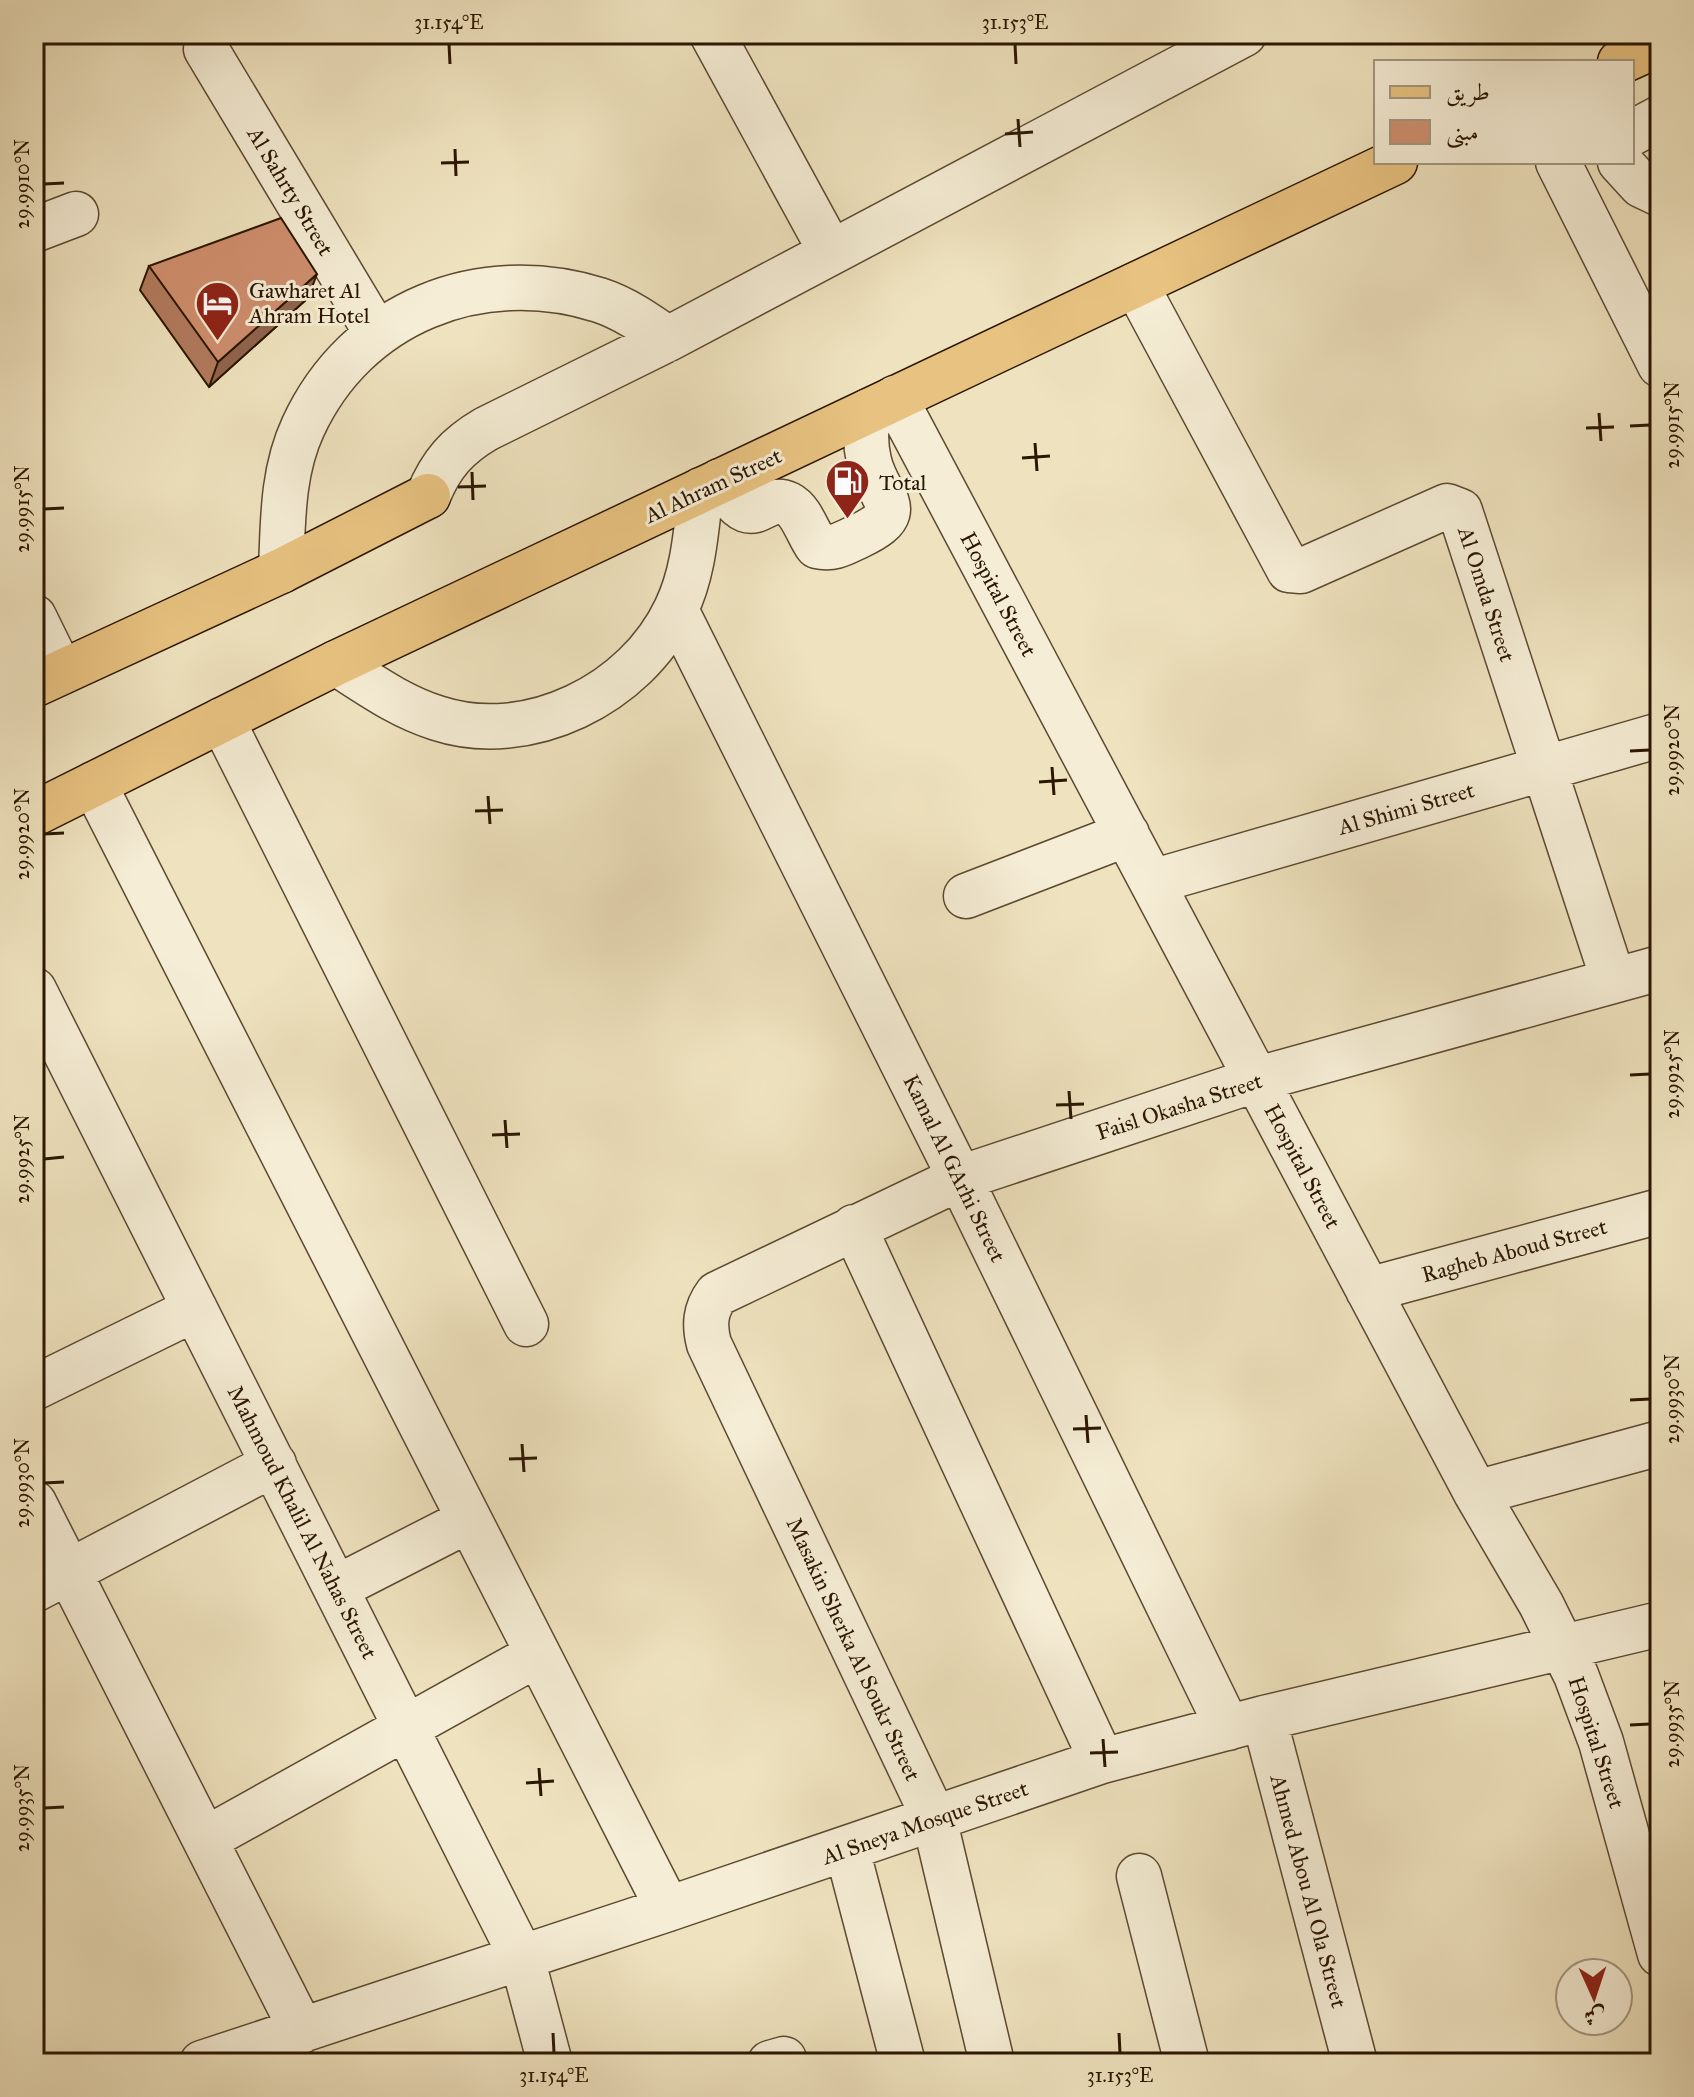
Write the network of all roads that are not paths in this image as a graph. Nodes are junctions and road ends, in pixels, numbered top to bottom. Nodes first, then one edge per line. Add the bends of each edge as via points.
1 (712, 34) edge
2 (1244, 34) edge
3 (1660, 44) edge
4 (206, 49) dead end
5 (1624, 60) edge
6 (1636, 135) edge
7 (1391, 164) edge
8 (1564, 164) edge
9 (1660, 194) edge
10 (76, 214) dead end
11 (34, 230) edge
12 (831, 252) junction
13 (1136, 285) junction
14 (377, 334) junction
15 (668, 339) junction
16 (1660, 365) edge
17 (882, 404) junction
18 (710, 486) junction
19 (428, 496) joint
20 (281, 571) junction
21 (676, 610) junction
22 (34, 617) edge
23 (336, 663) junction
24 (47, 679) edge
25 (222, 720) junction
26 (1660, 735) edge
27 (1544, 769) junction
28 (94, 784) junction
29 (34, 814) edge
30 (1127, 834) junction
31 (1152, 882) junction
32 (966, 896) dead end
33 (1660, 968) edge
34 (1613, 979) junction
35 (34, 990) edge
36 (1258, 1079) junction
37 (960, 1178) junction
38 (1660, 1211) edge
39 (854, 1227) junction
40 (1368, 1290) junction
41 (717, 1294) joint
42 (195, 1309) junction
43 (526, 1324) dead end
44 (34, 1388) edge
45 (1660, 1443) edge
46 (274, 1464) junction
47 (1476, 1493) junction
48 (34, 1503) edge
49 (469, 1520) junction
50 (51, 1580) edge
51 (336, 1588) junction
52 (1660, 1624) edge
53 (1562, 1647) junction
54 (538, 1654) junction
55 (1246, 1723) junction
56 (406, 1727) junction
57 (1102, 1761) junction
58 (934, 1818) junction
59 (206, 1839) junction
60 (847, 1849) junction
61 (1139, 1876) dead end
62 (668, 1909) junction
63 (1660, 1954) edge
64 (522, 1958) junction
65 (302, 2031) junction
66 (542, 2060) edge
67 (202, 2063) edge
68 (903, 2063) edge
69 (992, 2063) edge
70 (1187, 2063) edge
71 (1355, 2063) edge

1 - 12 street
2 - 12 street
3 - 5 main road
4 - 14 street, Al Sahrty Street
6 - 9 street via 1641,185
7 - 13 main road, Al Ahram Street
8 - 16 street
10 - 11 street
12 - 15 street
13 - 17 main road, Al Ahram Street
13 - 27 street, Al Omda Street via 1289,570 1301,571 1447,506 1460,511
14 - 15 street via 418,309 462,293 509,286 556,289 602,301
14 - 20 street via 347,360 302,428 283,507
15 - 19 street via 466,441 450,456
17 - 18 main road, Al Ahram Street
17 - 18 street via 865,432 869,463 889,511 877,528 837,547 817,546 787,504 774,502 751,511
17 - 30 street, Hospital Street
18 - 21 street
18 - 23 main road, Al Ahram Street
19 - 20 main road
20 - 24 main road
21 - 23 street via 651,649 618,683 578,707 533,722 486,726 439,719 395,702
21 - 37 street, Kamal Al GArhi Street
22 - 24 street
23 - 25 main road, Al Ahram Street
25 - 28 main road, Al Ahram Street
25 - 43 street
26 - 27 street, Al Shimi Street
27 - 31 street, Al Shimi Street
27 - 34 street, Al Omda Street
28 - 29 main road, Al Ahram Street
28 - 49 street
30 - 31 street, Hospital Street
30 - 32 street
31 - 36 street, Hospital Street
33 - 34 street, Faisl Okasha Street
34 - 36 street, Faisl Okasha Street
35 - 42 street, Mahmoud Khalil Al Nahas Street
36 - 37 street, Faisl Okasha Street
36 - 40 street, Hospital Street
37 - 39 street, Faisl Okasha Street
37 - 55 street, Kamal Al GArhi Street
38 - 40 street, Ragheb Aboud Street
39 - 41 street, Faisl Okasha Street
39 - 57 street
40 - 47 street, Hospital Street
41 - 58 street, Masakin Sherka Al Soukr Street via 705,1323 709,1344
42 - 44 street
42 - 46 street, Mahmoud Khalil Al Nahas Street
45 - 47 street
46 - 50 street
46 - 51 street, Mahmoud Khalil Al Nahas Street
47 - 53 street, Hospital Street
48 - 50 street
49 - 51 street
49 - 54 street
50 - 59 street
51 - 56 street, Mahmoud Khalil Al Nahas Street
52 - 53 street, Al Sneya Mosque Street
53 - 55 street, Al Sneya Mosque Street
53 - 63 street, Hospital Street via 1601,1742
54 - 56 street
54 - 62 street
55 - 57 street, Al Sneya Mosque Street
55 - 71 street, Ahmed Abou Al Ola Street
56 - 59 street
56 - 64 street, Mahmoud Khalil Al Nahas Street
57 - 58 street, Al Sneya Mosque Street
58 - 60 street, Al Sneya Mosque Street
58 - 69 street, Masakin Sherka Al Soukr Street
59 - 65 street
60 - 62 street, Al Sneya Mosque Street
60 - 68 street
61 - 70 street
62 - 64 street, Al Sneya Mosque Street
64 - 65 street, Al Sneya Mosque Street
64 - 66 street, Mahmoud Khalil Al Nahas Street
65 - 67 street, Al Sneya Mosque Street

